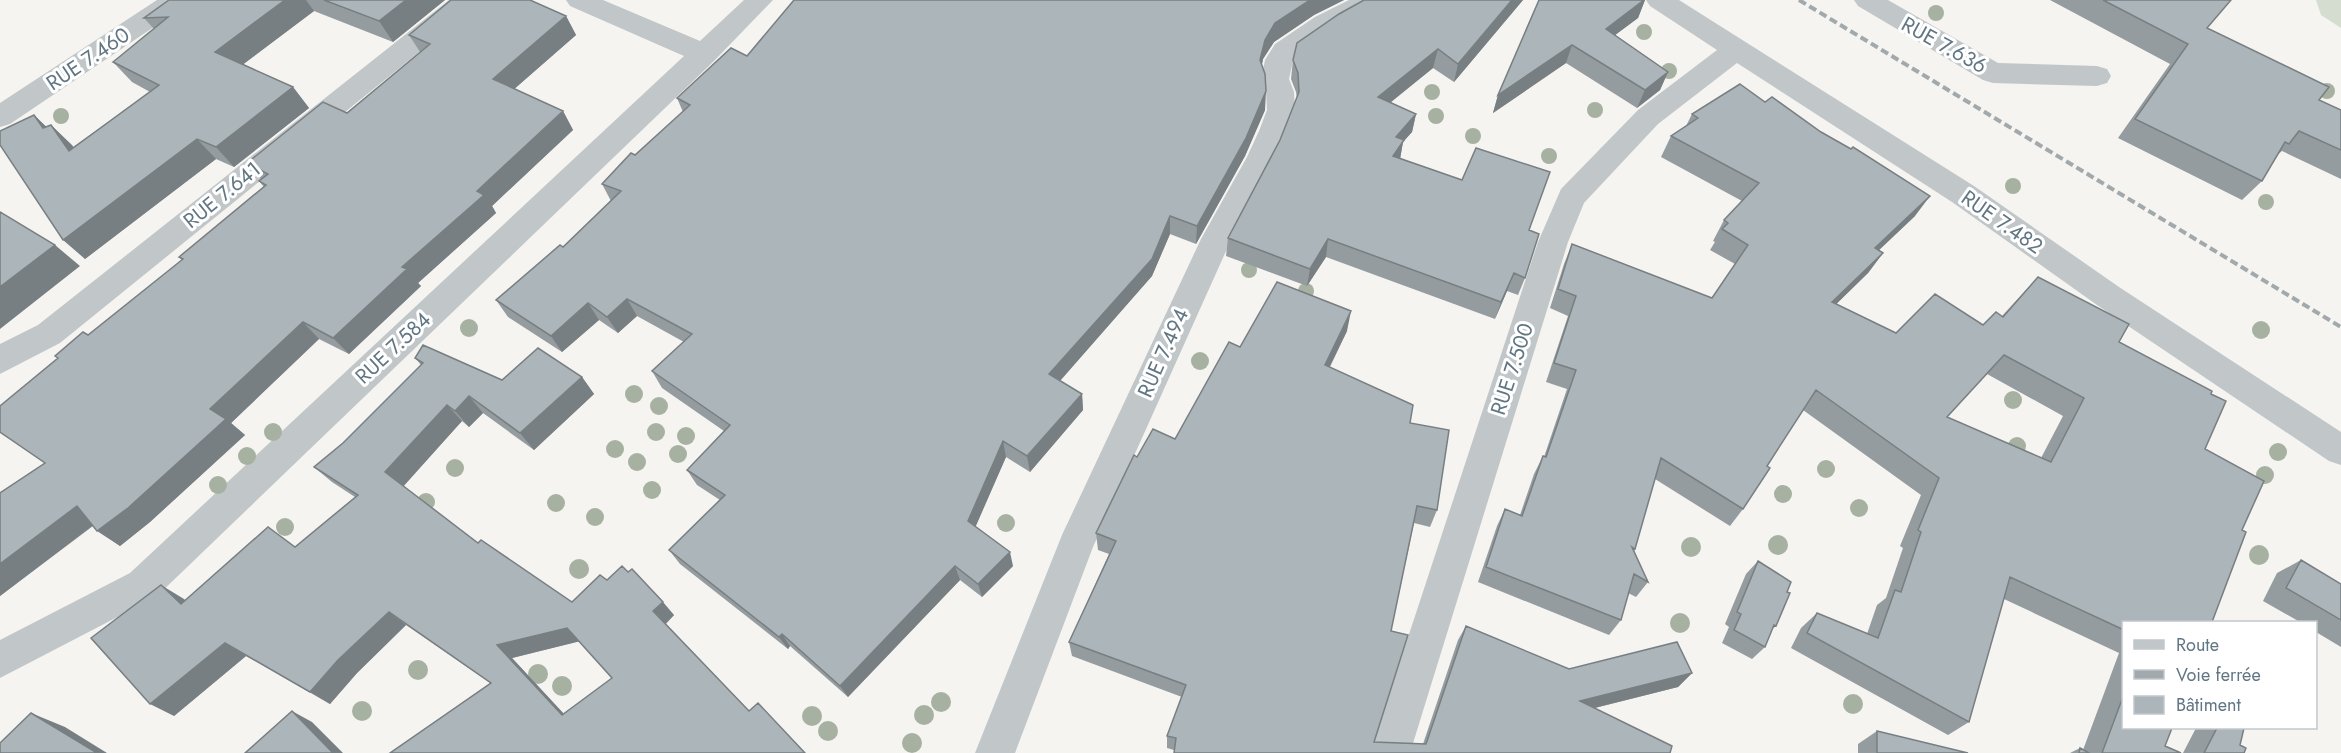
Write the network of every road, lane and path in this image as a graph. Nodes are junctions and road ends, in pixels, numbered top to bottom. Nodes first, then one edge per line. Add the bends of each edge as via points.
1 (176, 0) edge
2 (466, 0) edge
3 (579, 0) edge
4 (760, 0) edge
5 (1371, 0) edge
6 (1659, 0) edge
7 (1868, 0) edge
8 (1736, 50) junction
9 (704, 54) junction
10 (2097, 76) dead end
11 (0, 117) edge
12 (0, 360) edge
13 (2341, 450) edge
14 (0, 660) edge
15 (995, 753) edge
16 (1390, 753) edge

1 - 11 street, RUE 7.460
2 - 12 street, RUE 7.641 via 49,334
3 - 9 street
4 - 9 street, RUE 7.584
5 - 15 street, RUE 7.494 via 1324,24 1285,51 1279,60 1275,79 1281,110 1273,132 1211,249 1075,547
6 - 8 street, RUE 7.482
7 - 10 street, RUE 7.636 via 1993,73
8 - 13 street, RUE 7.482 via 1963,194 2108,296
8 - 16 street, RUE 7.500 via 1648,117 1572,197 1553,242
9 - 14 street, RUE 7.584 via 143,585

